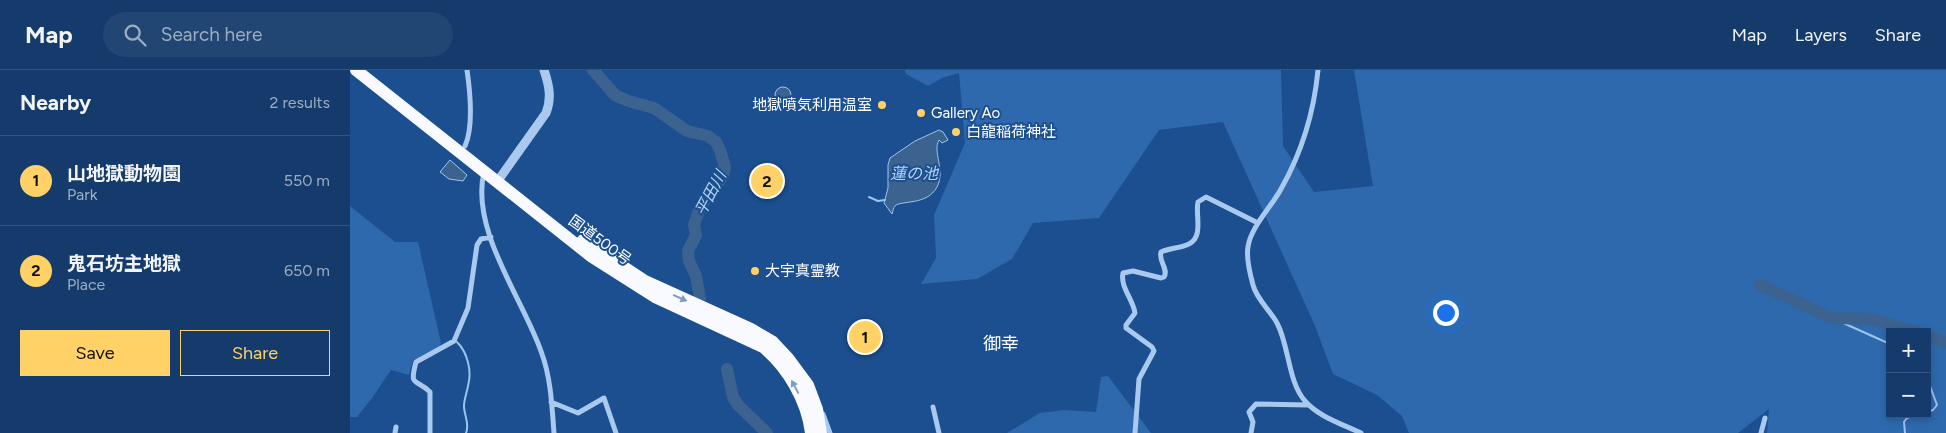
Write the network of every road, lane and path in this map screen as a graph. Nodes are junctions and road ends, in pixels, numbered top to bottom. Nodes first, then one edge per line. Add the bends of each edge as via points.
1 (356, 70) edge
2 (370, 70) edge
3 (467, 70) edge
4 (544, 70) edge
5 (1318, 70) edge
6 (465, 146) junction
7 (484, 172) junction
8 (499, 178) junction
9 (1258, 223) junction
10 (491, 237) junction
11 (551, 402) junction
12 (1309, 405) junction
13 (932, 407) dead end
14 (1765, 418) dead end
15 (818, 432) edge
16 (430, 433) edge
17 (554, 433) edge
18 (616, 433) edge
19 (939, 433) edge
20 (1135, 433) edge
21 (1251, 433) edge
22 (1360, 433) edge
23 (1761, 433) edge

1 - 7 highway, 国道500号
2 - 6 highway, 国道500号
3 - 6 street via 470,111
4 - 8 street via 550,93 547,112
5 - 9 street via 1315,95 1299,153 1274,202
6 - 8 highway, 国道500号
7 - 8 highway, 国道500号
7 - 10 street via 482,199
15 -> 8 highway, 国道500号 via 786,371 762,347 668,304 592,258
8 -> 15 highway, 国道500号 via 645,281 763,335 788,358 808,385 817,409
9 - 12 street via 1247,248 1253,287 1278,324 1296,384
9 - 20 street via 1206,197 1198,202 1194,240 1161,252 1164,277 1134,271 1123,273 1124,287 1135,313 1126,328 1154,349 1139,379
10 - 11 street via 542,353
10 - 16 street via 481,239 477,244 468,308 454,341 416,362 412,376 430,392
11 - 17 street
11 - 18 street via 578,413 604,398
12 - 21 street via 1256,404 1249,412 1253,422
12 - 22 street via 1323,416
13 - 19 street
14 - 23 street

